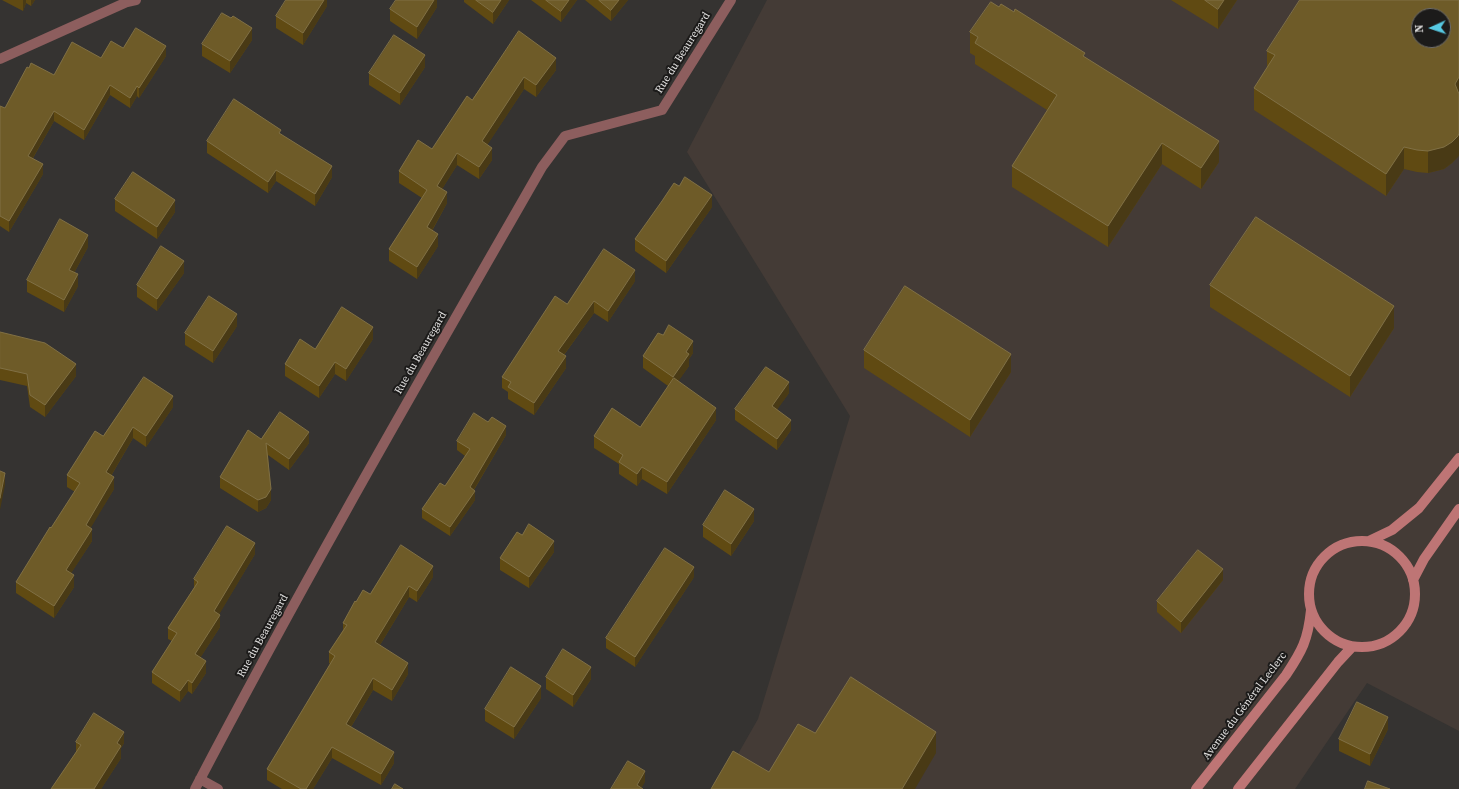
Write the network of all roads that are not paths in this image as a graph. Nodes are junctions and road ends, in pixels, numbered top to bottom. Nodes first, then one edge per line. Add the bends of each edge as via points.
1 (136, 0) edge
2 (731, 0) edge
3 (0, 59) edge
4 (1459, 458) edge
5 (1459, 509) edge
6 (1369, 542) junction
7 (1413, 580) junction
8 (1311, 610) junction
9 (1352, 647) junction
10 (200, 779) junction
11 (195, 789) edge
12 (218, 789) edge
13 (1196, 789) edge
14 (1238, 789) edge

1 - 3 street
2 - 10 street, Rue du Beauregard via 662,110 565,136 542,167 390,431
4 - 6 main road, Avenue du Général Leclerc via 1419,508 1392,530
5 - 7 main road, Avenue du Général Leclerc via 1424,559
6 - 7 main road, Avenue du Général Leclerc via 1392,550 1409,569
6 - 8 main road, Avenue du Général Leclerc via 1358,541 1337,547 1320,561 1311,580
7 - 9 main road, Avenue du Général Leclerc via 1415,591 1412,612 1402,629 1394,637 1375,646
8 - 9 main road, Avenue du Général Leclerc via 1327,634
8 - 13 main road, Avenue du Général Leclerc via 1307,639 1295,661
9 - 14 main road
10 - 11 street, Rue du Beauregard
10 - 12 street

